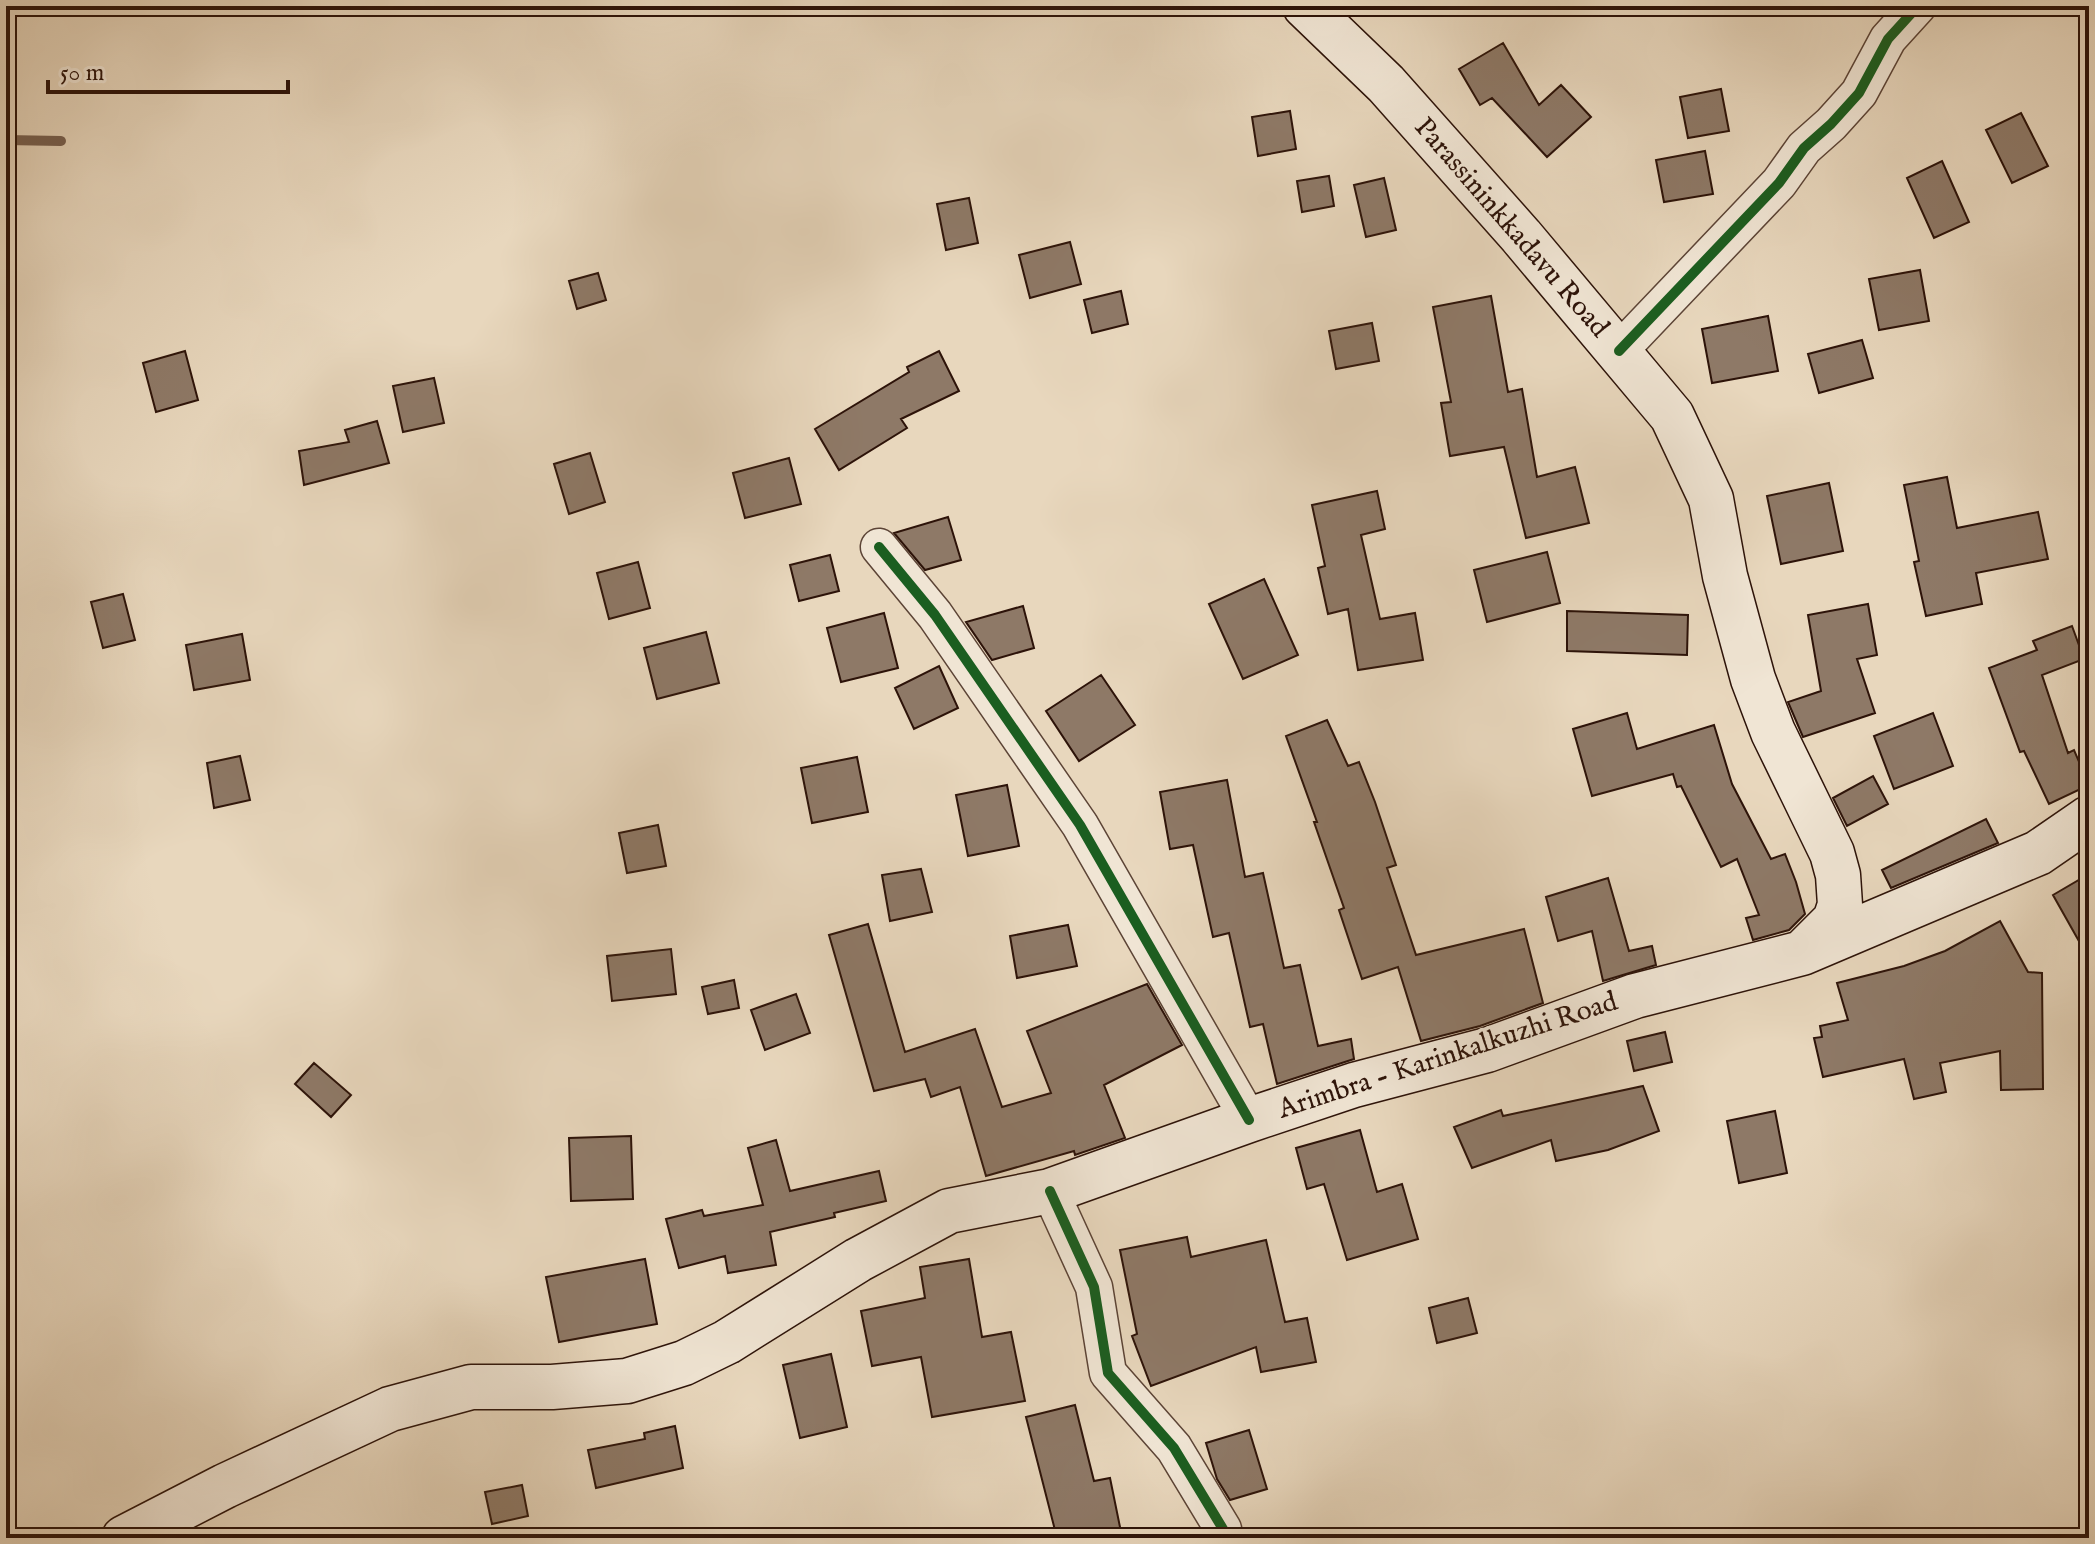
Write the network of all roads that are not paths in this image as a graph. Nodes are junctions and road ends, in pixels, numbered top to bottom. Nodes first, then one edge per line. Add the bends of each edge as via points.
1 (1305, 6) edge
2 (1918, 6) edge
3 (1619, 351) junction
4 (879, 547) dead end
5 (2089, 818) edge
6 (1802, 953) junction
7 (1249, 1120) junction
8 (1050, 1191) junction
9 (124, 1538) edge
10 (1224, 1538) edge

1 - 3 main road, Parassininkkadavu Road via 1386,84
2 - 3 street via 1888,39 1859,93
3 - 6 main road, Parassininkkadavu Road via 1672,416 1711,499 1753,679 1832,853 1840,905 1835,920
4 - 7 street via 935,615 1080,825
5 - 6 main road, Arimbra - Karinkalkuzhi Road via 2038,853
6 - 7 main road, Arimbra - Karinkalkuzhi Road via 1635,996 1487,1050
7 - 8 main road, Arimbra - Karinkalkuzhi Road
8 - 9 main road, Arimbra - Karinkalkuzhi Road via 949,1211 684,1363 627,1381 471,1387 390,1409
8 - 10 street via 1094,1287 1108,1373 1174,1448

